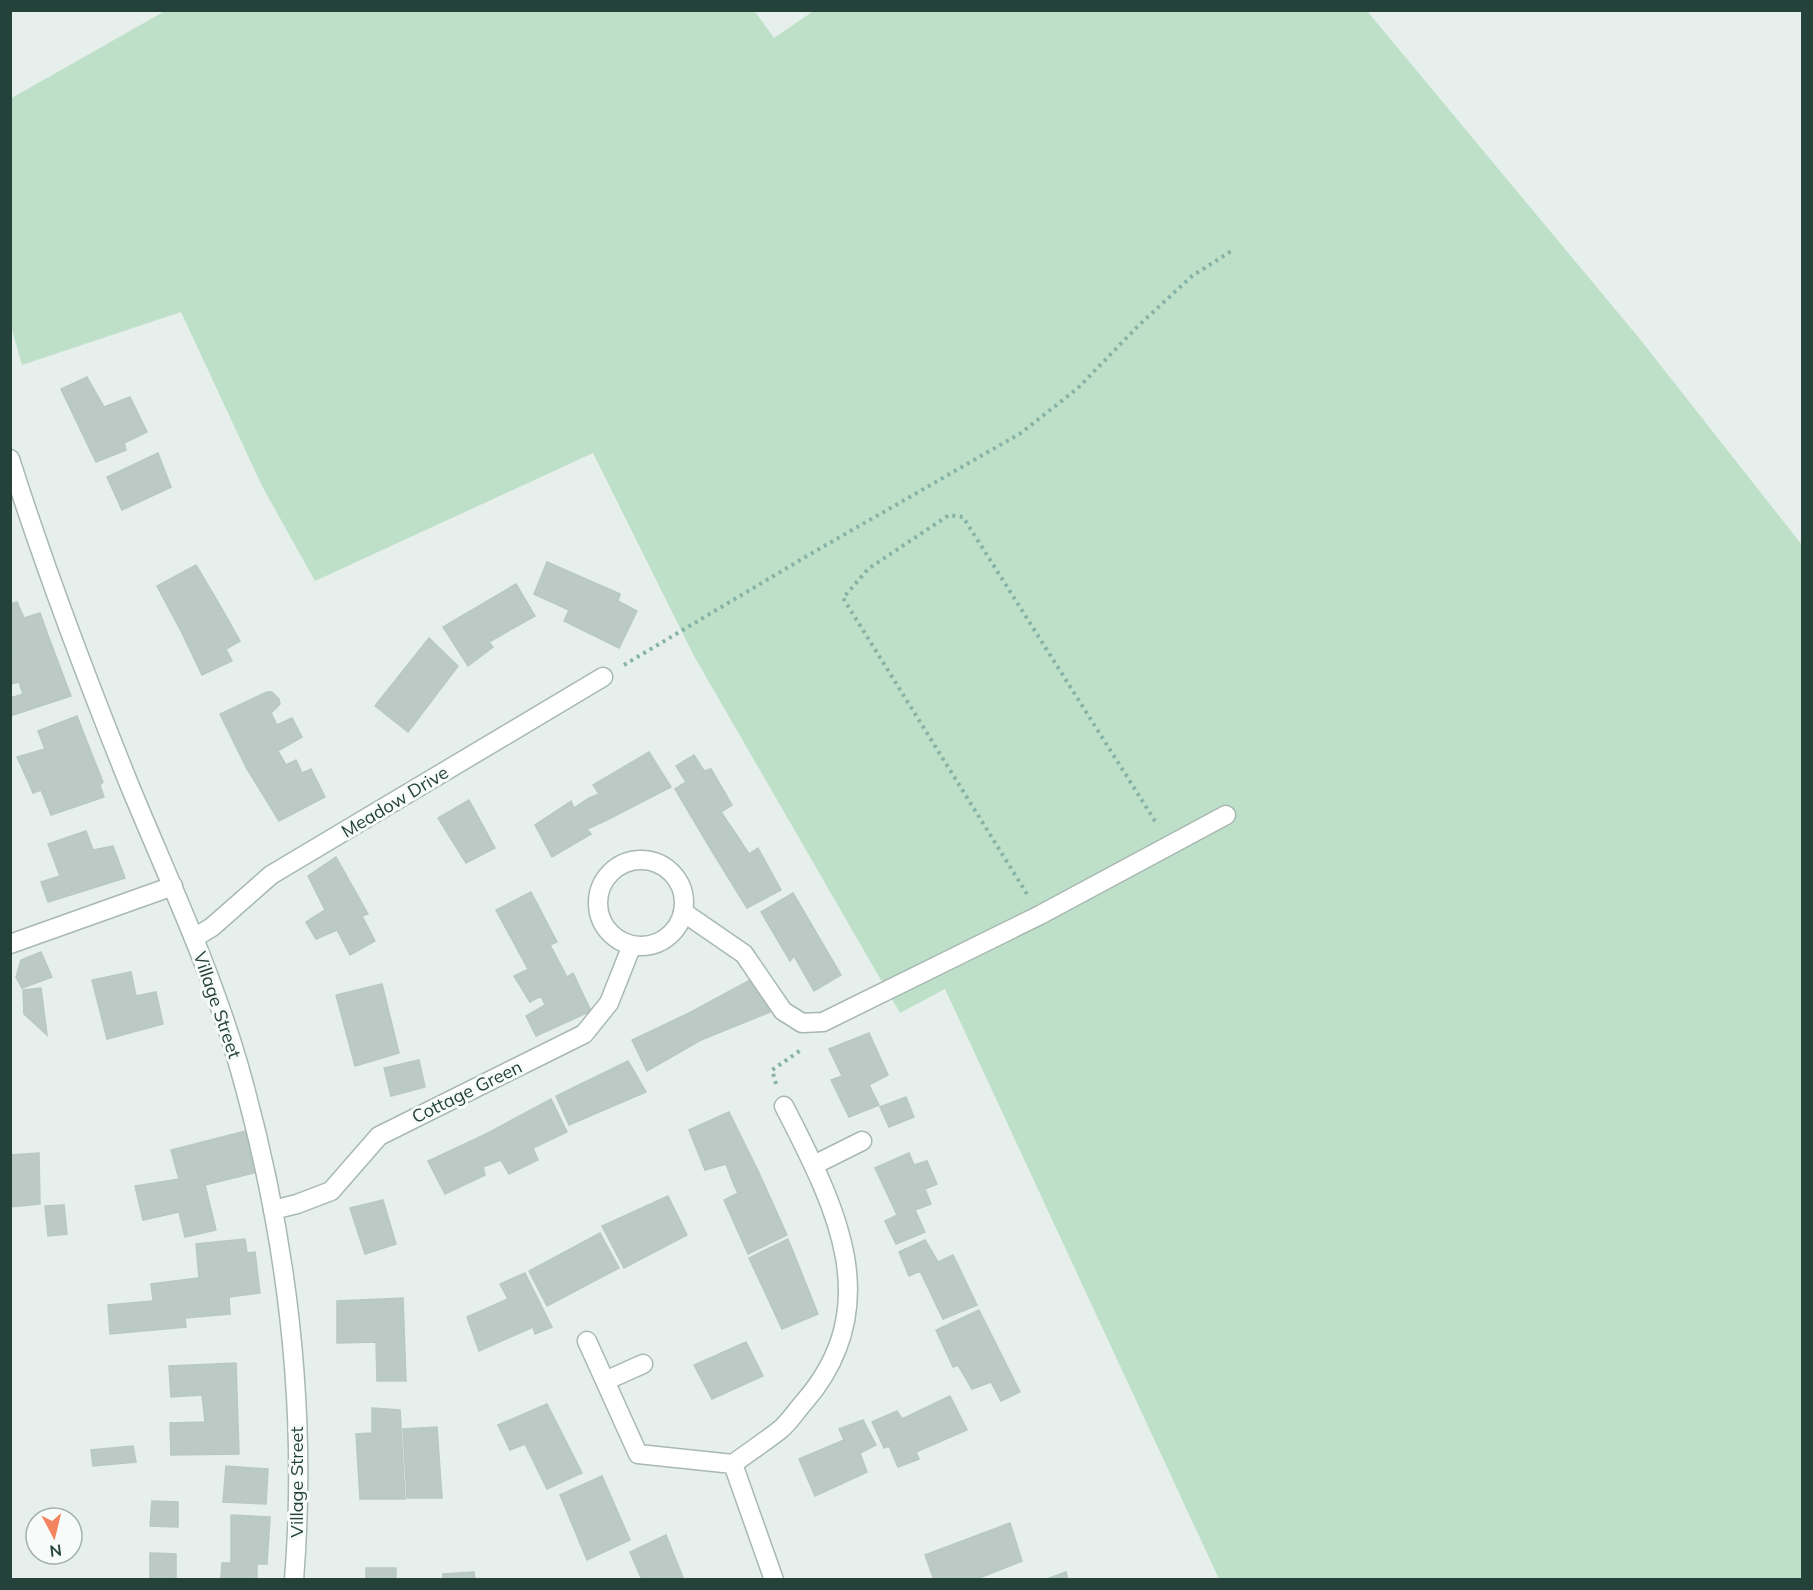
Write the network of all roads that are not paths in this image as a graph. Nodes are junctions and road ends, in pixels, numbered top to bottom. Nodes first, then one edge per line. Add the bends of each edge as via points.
1 (10, 459) edge
2 (603, 677) road end
3 (1226, 815) dead end
4 (173, 886) junction
5 (683, 912) junction
6 (194, 938) junction
7 (10, 944) edge
8 (632, 945) junction
9 (784, 1106) road end
10 (862, 1141) dead end
11 (814, 1165) junction
12 (273, 1210) junction
13 (587, 1341) dead end
14 (643, 1364) dead end
15 (605, 1381) junction
16 (733, 1464) junction
17 (294, 1580) edge
18 (774, 1580) edge

1 - 4 street, Village Street via 83,666
2 - 6 street, Meadow Drive via 271,875
3 - 5 street via 1040,915 822,1022 802,1023 783,1011 744,954
4 - 6 street, Village Street
4 - 7 street
5 - 8 street via 670,935 645,946
5 - 8 street via 680,884 660,863 631,860 618,866 600,888 597,903 607,930
6 - 12 street, Village Street via 237,1061
8 - 12 street, Cottage Green via 609,1003 584,1034 379,1136 332,1191
9 - 11 street
10 - 11 street
11 - 16 street via 835,1216 849,1277 849,1305 842,1335 822,1381 782,1428
12 - 17 street, Village Street via 293,1350 298,1444
13 - 15 street
14 - 15 street
15 - 16 street via 638,1454
16 - 18 street

